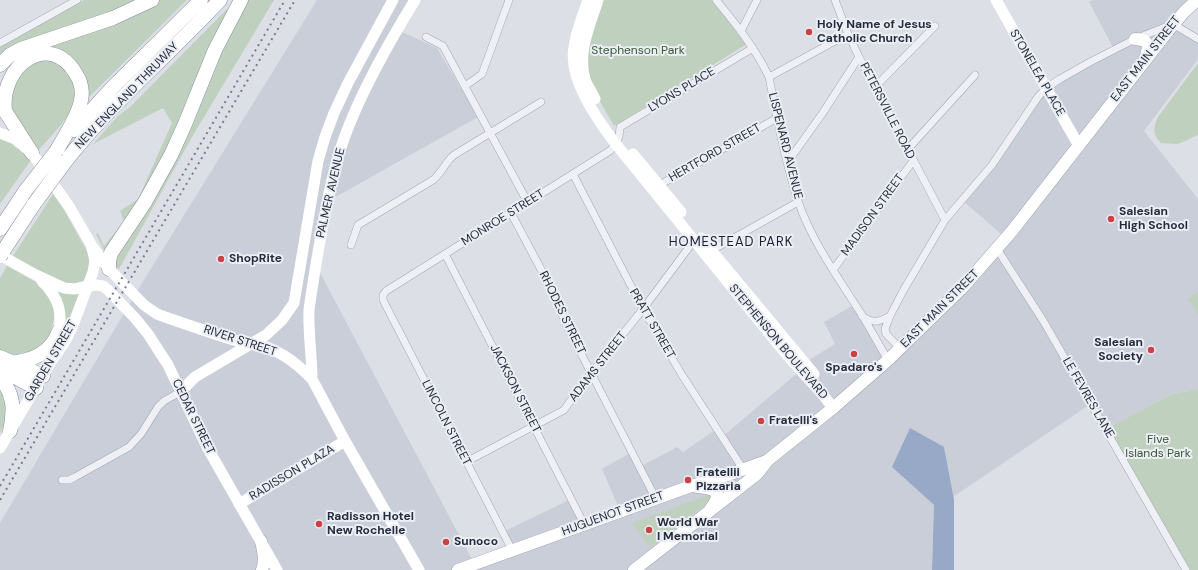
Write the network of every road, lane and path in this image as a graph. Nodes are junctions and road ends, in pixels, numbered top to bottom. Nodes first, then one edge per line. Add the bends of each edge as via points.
1 (77, 0) edge
2 (152, 0) edge
3 (201, 0) edge
4 (220, 0) edge
5 (241, 0) edge
6 (393, 0) edge
7 (415, 0) edge
8 (509, 0) edge
9 (588, 0) edge
10 (598, 0) edge
11 (716, 0) edge
12 (757, 0) edge
13 (835, 0) edge
14 (996, 0) edge
15 (1197, 0) edge
16 (1173, 24) junction
17 (935, 26) dead end
18 (741, 30) junction
19 (848, 34) junction
20 (426, 37) dead end
21 (1135, 38) junction
22 (1198, 39) edge
23 (0, 43) edge
24 (753, 48) junction
25 (859, 57) junction
26 (1144, 61) junction
27 (0, 65) edge
28 (975, 75) dead end
29 (769, 77) junction
30 (465, 86) junction
31 (874, 87) junction
32 (1046, 88) junction
33 (541, 102) dead end
34 (777, 118) junction
35 (0, 133) edge
36 (490, 133) junction
37 (617, 140) junction
38 (1079, 146) junction
39 (908, 149) junction
40 (57, 150) junction
41 (32, 153) junction
42 (913, 160) junction
43 (787, 163) junction
44 (573, 174) junction
45 (656, 187) junction
46 (528, 202) junction
47 (798, 202) junction
48 (511, 214) junction
49 (945, 220) junction
50 (6, 233) edge
51 (697, 238) junction
52 (351, 245) dead end
53 (92, 246) junction
54 (997, 250) junction
55 (709, 252) junction
56 (445, 254) junction
57 (0, 256) edge
58 (110, 269) junction
59 (833, 270) junction
60 (34, 274) junction
61 (89, 286) junction
62 (383, 295) joint
63 (642, 309) junction
64 (862, 316) junction
65 (890, 316) junction
66 (59, 331) junction
67 (253, 344) junction
68 (900, 348) junction
69 (888, 360) junction
70 (4, 363) edge
71 (592, 373) junction
72 (43, 376) junction
73 (0, 378) edge
74 (312, 379) junction
75 (180, 392) junction
76 (833, 408) junction
77 (534, 427) junction
78 (10, 431) junction
79 (345, 441) junction
80 (0, 448) edge
81 (768, 460) junction
82 (466, 462) junction
83 (743, 468) junction
84 (62, 480) dead end
85 (691, 486) junction
86 (656, 498) junction
87 (239, 504) junction
88 (709, 511) junction
89 (584, 524) junction
90 (261, 541) junction
91 (512, 550) junction
92 (262, 570) edge
93 (277, 570) edge
94 (419, 570) edge
95 (458, 570) edge
96 (634, 570) edge
97 (1186, 570) edge

1 - 23 street
2 - 27 highway via 113,18 21,49
3 - 40 highway, NEW ENGLAND THRUWAY via 112,88
4 - 50 highway, NEW ENGLAND THRUWAY, bridge via 118,101 64,162 34,204
5 - 58 highway via 218,43 171,155 112,253
6 - 67 street, PALMER AVENUE via 348,83 325,137 318,161 294,303 276,327
7 - 74 street, PALMER AVENUE via 359,103 334,169 309,310
8 - 30 street via 482,74
9 - 37 street, STEPHENSON BOULEVARD via 573,48 573,59 581,88 606,131
10 - 37 street, STEPHENSON BOULEVARD via 585,39 583,68 586,80
11 - 18 street, LISPENARD AVENUE
12 - 18 street
13 - 19 street, PETERSVILLE ROAD
14 - 32 street, STONELEA PLACE
15 - 16 main road, EAST MAIN STREET
16 - 21 street
16 - 22 street
16 - 26 main road, EAST MAIN STREET
17 - 31 street
18 - 24 street, LISPENARD AVENUE
19 - 25 street, PETERSVILLE ROAD
19 - 29 street
20 - 30 street via 443,46
21 - 26 main road via 1144,40 1148,45
21 - 32 street
24 - 29 street, LISPENARD AVENUE
24 - 37 street, LYONS PLACE via 620,127
25 - 31 street, PETERSVILLE ROAD
25 - 43 street
26 - 38 main road, EAST MAIN STREET
28 - 39 street
29 - 34 street, LISPENARD AVENUE
30 - 36 street
31 - 39 street, PETERSVILLE ROAD
32 - 38 street, STONELEA PLACE
32 - 49 street via 1026,113 992,165
33 - 36 street
34 - 43 street, LISPENARD AVENUE
34 - 45 street, HERTFORD STREET
35 - 41 street via 15,139
36 - 46 street
36 - 52 street via 450,158 438,176 358,225
37 - 44 street, MONROE STREET via 611,150
37 - 45 street, STEPHENSON BOULEVARD
38 - 54 main road, EAST MAIN STREET
39 - 42 street, PETERSVILLE ROAD
40 - 41 highway via 80,105 81,84 74,71 63,60 52,55 37,54 25,57 12,66 1,91 5,111
40 - 50 highway, NEW ENGLAND THRUWAY, bridge via 26,190
41 - 53 street via 70,208
42 - 49 street, PETERSVILLE ROAD
42 - 59 street, MADISON STREET
43 - 47 street, LISPENARD AVENUE
44 - 46 street, MONROE STREET
44 - 63 street, PRATT STREET
45 - 51 street, STEPHENSON BOULEVARD
46 - 48 street, MONROE STREET
47 - 55 street
47 - 59 street, LISPENARD AVENUE via 810,230
48 - 56 street, MONROE STREET
48 - 71 street, RHODES STREET
49 - 65 street
50 - 57 highway, NEW ENGLAND THRUWAY
51 - 55 street, STEPHENSON BOULEVARD
51 - 63 street, ADAMS STREET
53 - 58 street, RIVER STREET
53 - 61 street, GARDEN STREET via 95,265
54 - 68 main road, EAST MAIN STREET via 950,301
54 - 97 street, LE FEVRES LANE via 1044,322
55 - 76 street, STEPHENSON BOULEVARD via 830,391
56 - 62 street, MONROE STREET
56 - 77 street, JACKSON STREET
57 - 60 street
58 - 67 street, RIVER STREET via 144,305 157,314 239,342
59 - 64 street, LISPENARD AVENUE
60 - 61 street, CEDAR STREET via 64,288
60 - 66 street via 56,299 60,314
61 - 72 street, GARDEN STREET via 66,340
61 - 75 street, CEDAR STREET via 100,285 107,288 135,318 162,356
62 - 82 street, LINCOLN STREET via 383,300
63 - 71 street, ADAMS STREET
63 - 83 street, PRATT STREET
64 - 65 street via 876,322
64 - 69 street, LISPENARD AVENUE
65 - 68 street via 885,329 886,334
66 - 70 highway via 53,344 42,354 30,360
66 - 72 street
67 - 74 street, RIVER STREET via 283,355
67 - 75 street, PALMER AVENUE via 195,378
68 - 69 main road, EAST MAIN STREET
69 - 76 main road, EAST MAIN STREET
70 - 72 highway
71 - 77 street, ADAMS STREET via 564,410
71 - 86 street, RHODES STREET
72 - 78 street, GARDEN STREET
73 - 78 highway via 12,399
74 - 79 street, RIVER STREET
75 - 84 street via 158,407 141,434 129,446 75,478
75 - 87 street, CEDAR STREET
76 - 81 main road, EAST MAIN STREET
77 - 82 street, ADAMS STREET
77 - 89 street, JACKSON STREET
78 - 80 street, GARDEN STREET
79 - 87 street, RADISSON PLAZA
79 - 94 street, RIVER STREET
81 - 83 main road, HUGUENOT STREET
81 - 88 main road, EAST MAIN STREET via 757,474
82 - 91 street, LINCOLN STREET
83 - 85 main road, HUGUENOT STREET
85 - 86 main road, HUGUENOT STREET
85 - 88 main road via 715,490 718,497
86 - 89 main road, HUGUENOT STREET
87 - 90 street, CEDAR STREET
88 - 96 main road, EAST MAIN STREET
89 - 91 main road, HUGUENOT STREET
90 - 92 main road via 265,558
90 - 93 street, CEDAR STREET
91 - 95 main road, HUGUENOT STREET

